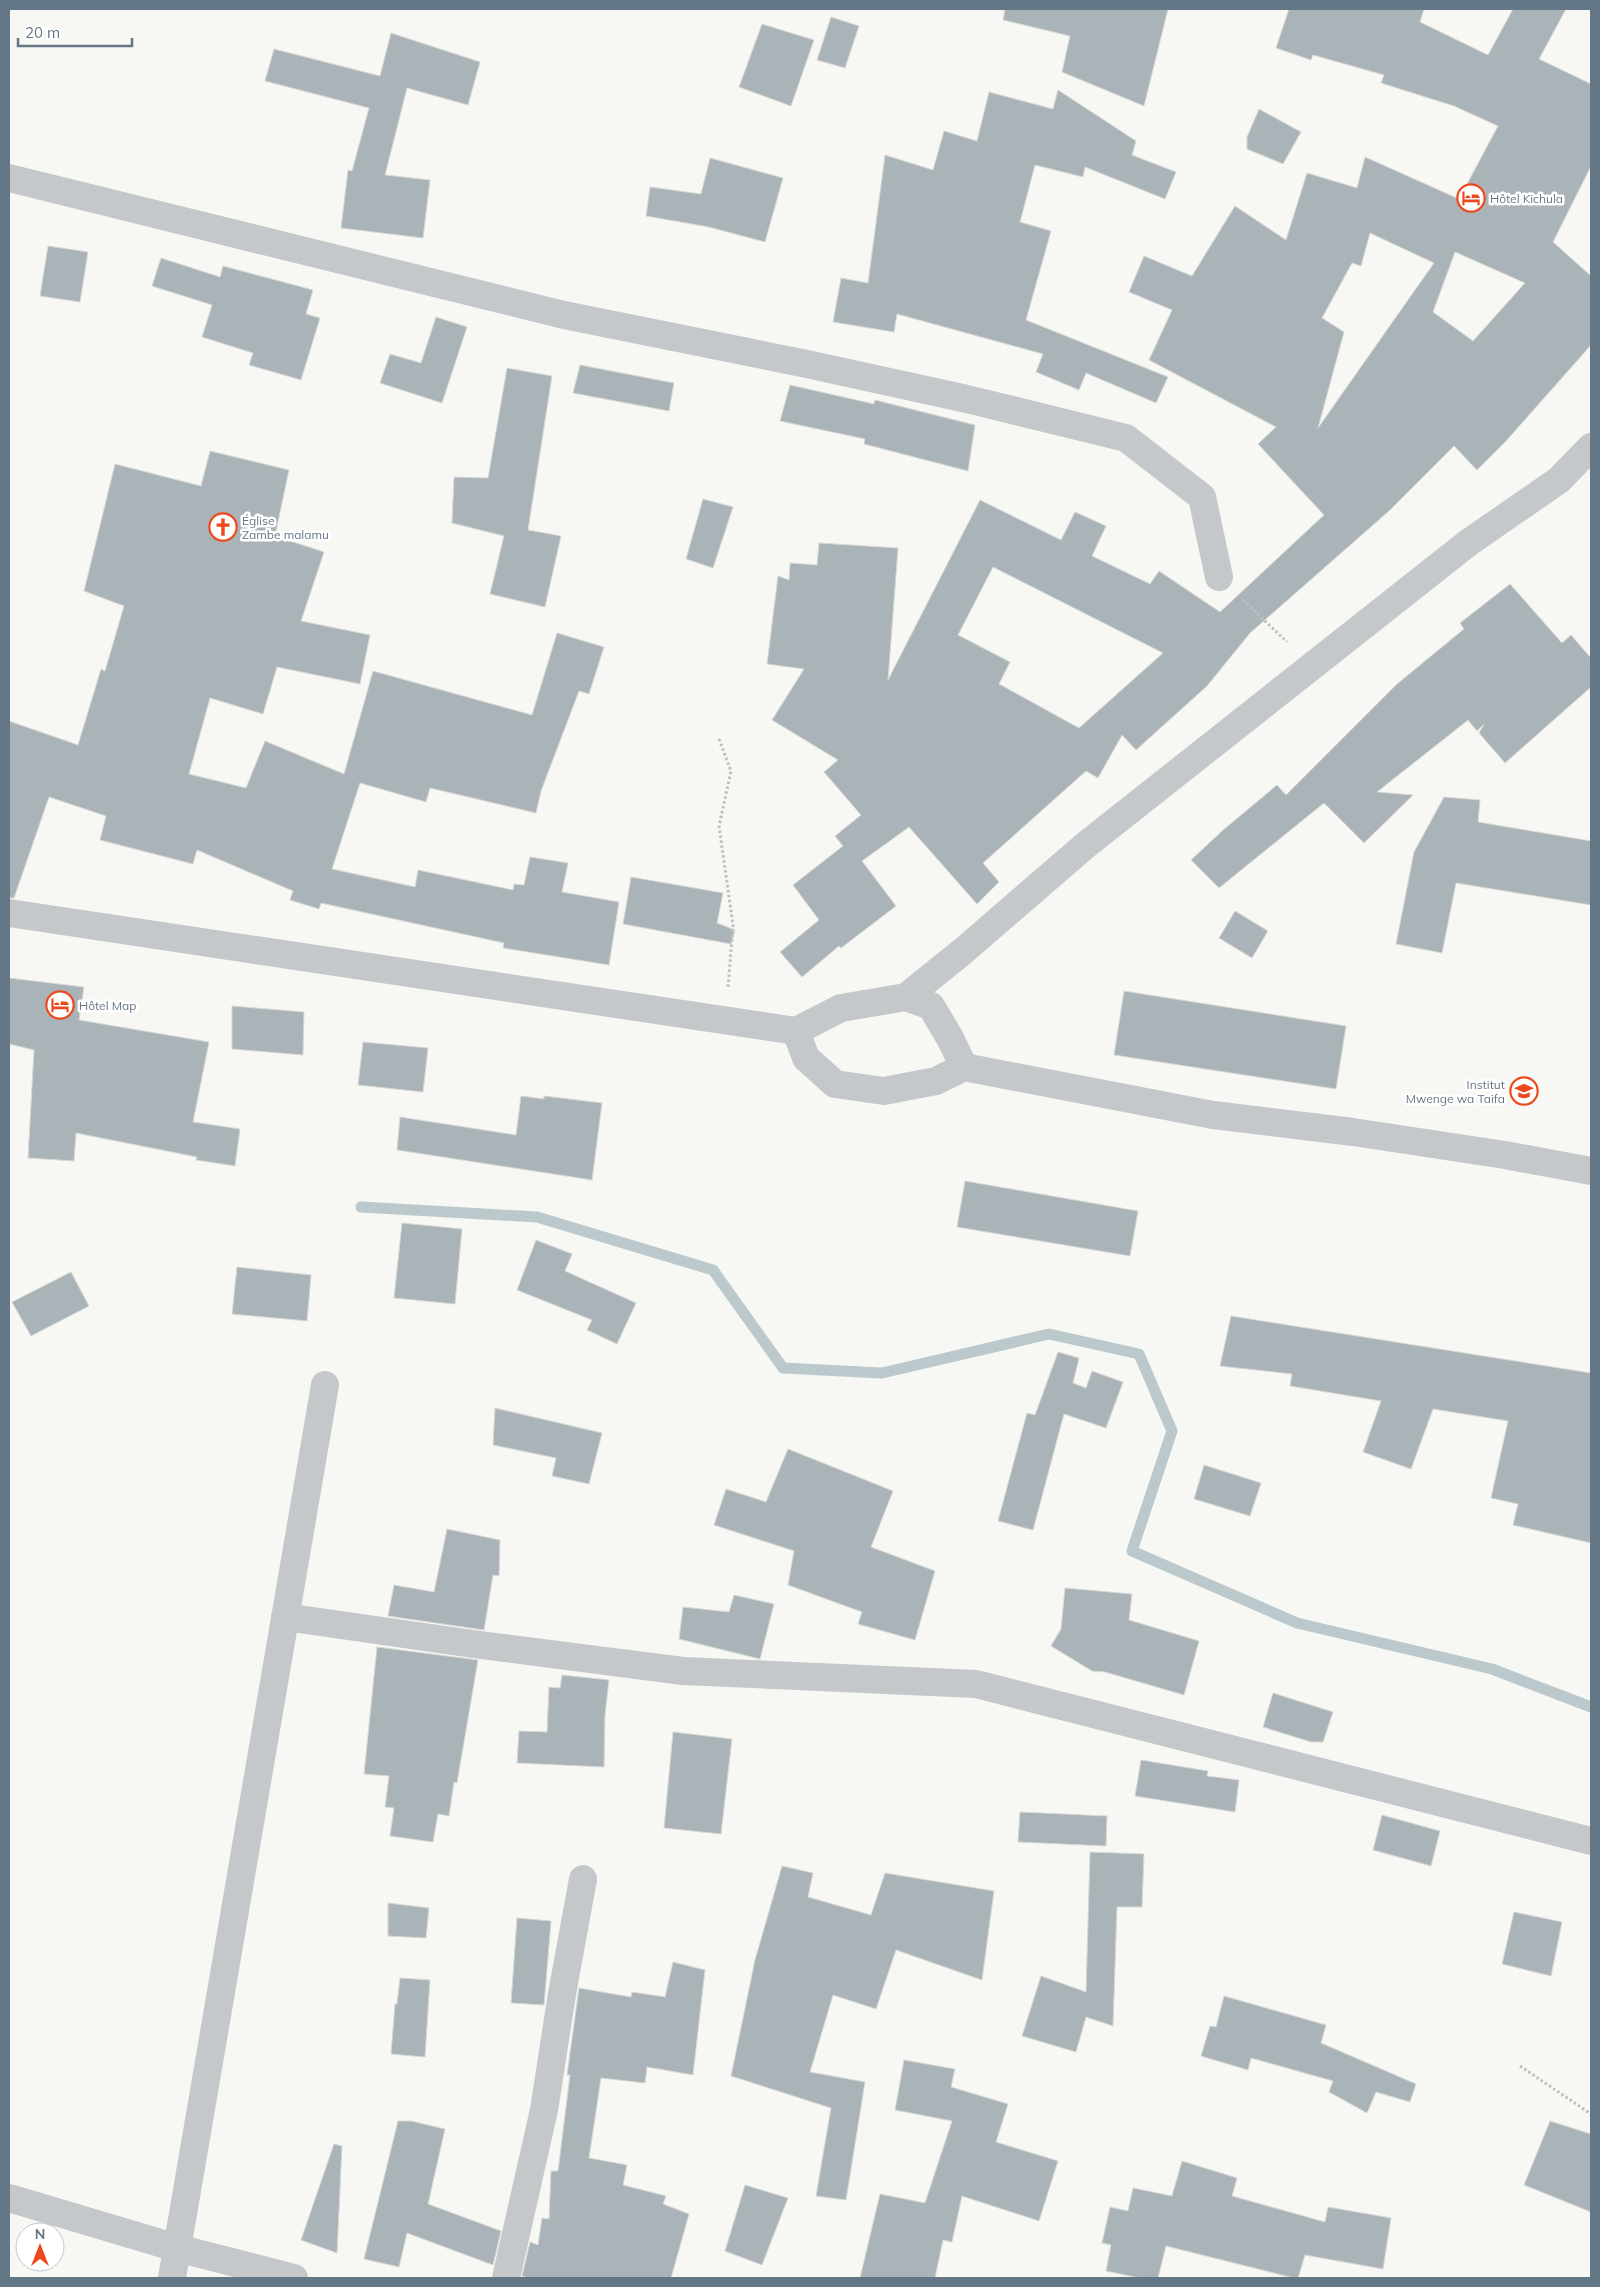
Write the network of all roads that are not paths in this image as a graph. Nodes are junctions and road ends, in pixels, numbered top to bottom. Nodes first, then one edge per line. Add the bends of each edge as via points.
1 (9, 178) edge
2 (1591, 447) edge
3 (1219, 577) road end
4 (9, 912) edge
5 (906, 997) junction
6 (796, 1031) junction
7 (964, 1067) junction
8 (1591, 1171) edge
9 (325, 1386) dead end
10 (285, 1617) junction
11 (1591, 1841) edge
12 (583, 1879) dead end
13 (9, 2198) edge
14 (177, 2248) junction
15 (172, 2278) edge
16 (294, 2278) edge
17 (506, 2278) edge

1 - 3 street via 564,315 967,399 1126,438 1202,497
2 - 5 street via 1559,480 1468,543 1087,844
4 - 6 street
5 - 6 street via 841,1008
5 - 7 street via 931,1006
6 - 7 street via 806,1058 835,1084 884,1091 936,1081
7 - 8 street via 1213,1115 1353,1132
9 - 10 street
10 - 11 street via 683,1671 976,1684
10 - 14 street
12 - 17 street via 544,2110
13 - 14 street
14 - 15 street
14 - 16 street

